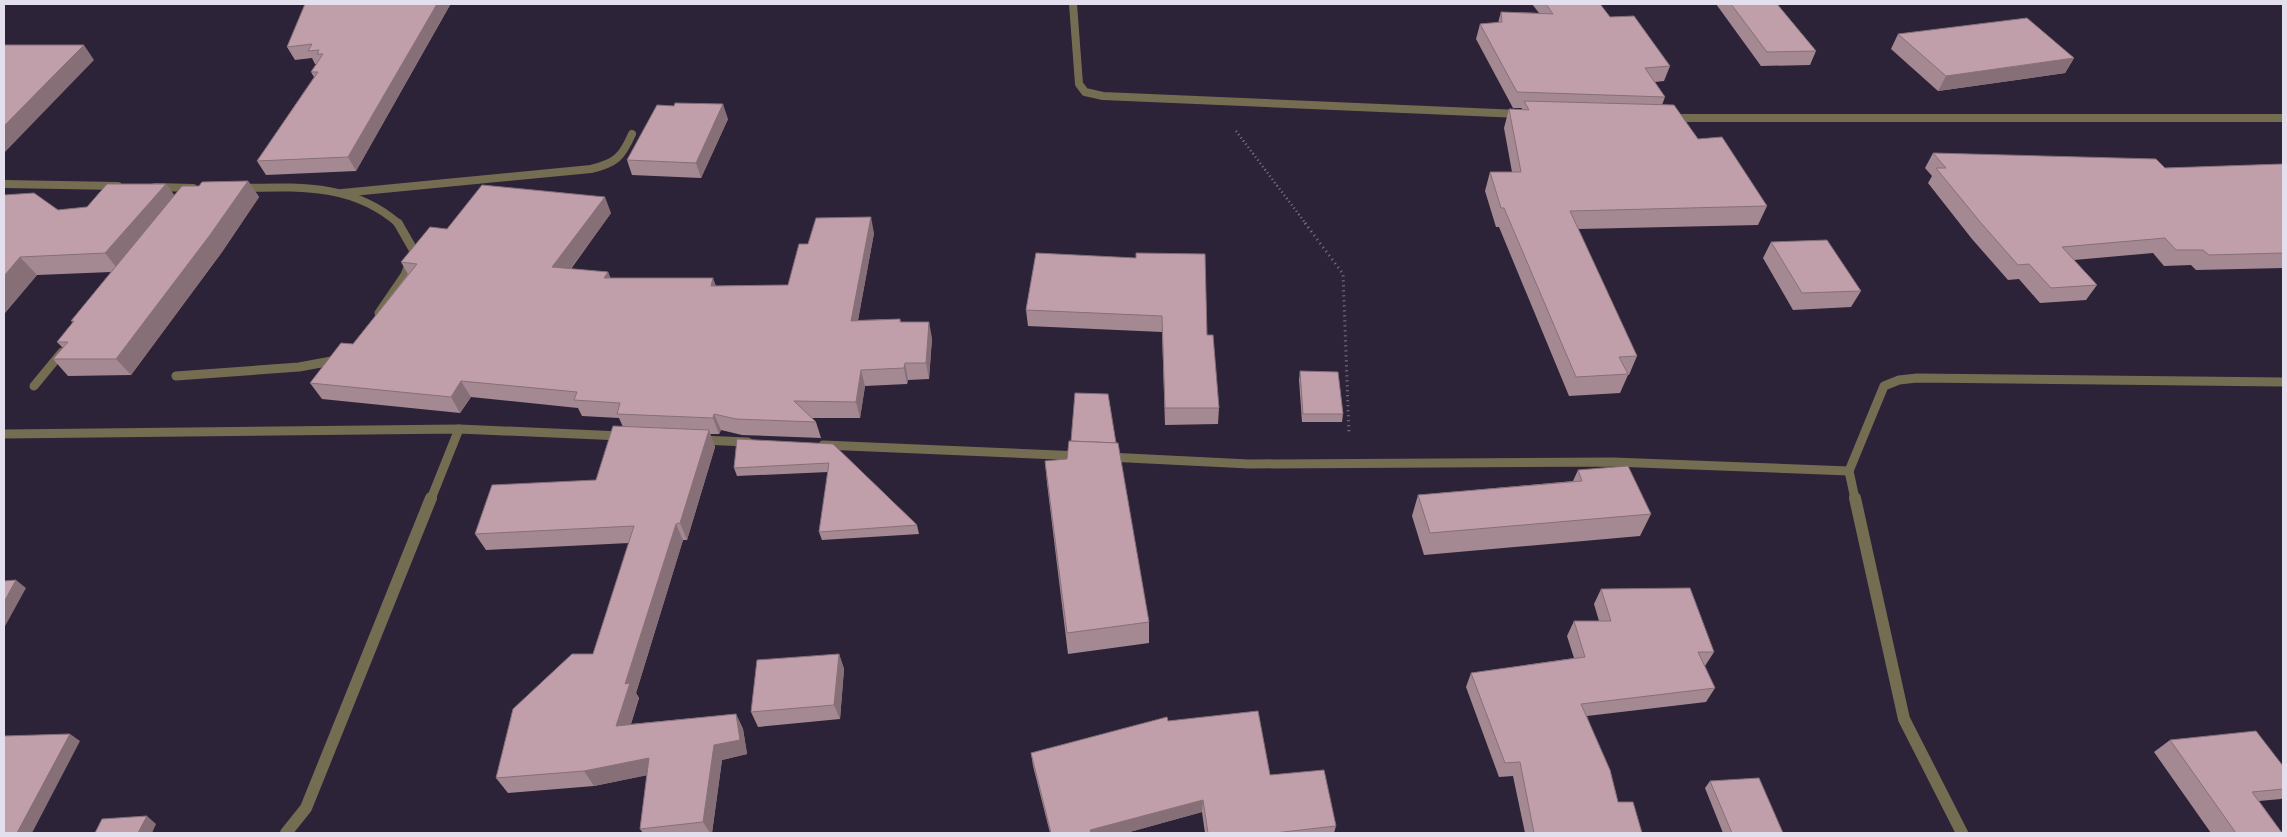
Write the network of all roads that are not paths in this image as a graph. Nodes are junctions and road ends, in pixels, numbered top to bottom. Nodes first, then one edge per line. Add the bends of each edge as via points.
1 (1073, 4) edge
2 (1528, 114) edge
3 (1665, 118) edge
4 (2283, 118) edge
5 (632, 134) dead end
6 (4, 184) edge
7 (130, 186) edge
8 (150, 187) edge
9 (228, 188) edge
10 (342, 193) junction
11 (192, 195) edge
12 (374, 321) edge
13 (65, 348) edge
14 (346, 355) edge
15 (176, 376) dead end
16 (2283, 382) edge
17 (34, 386) dead end
18 (459, 429) junction
19 (4, 434) edge
20 (637, 437) edge
21 (686, 439) edge
22 (755, 442) edge
23 (814, 445) edge
24 (1849, 472) junction
25 (286, 833) edge
26 (1962, 833) edge

1 - 2 street via 1079,84 1085,92 1102,96 1215,102
3 - 4 street
5 - 10 street via 622,156 608,165 590,169
6 - 7 street
8 - 11 street via 198,188
9 - 10 street via 317,188
10 - 12 street via 370,202 400,225 414,251 405,275
13 - 17 street
14 - 15 street via 332,362 299,368
16 - 24 street via 1899,380 1884,386
18 - 19 street
18 - 20 street
18 - 25 street via 306,808
21 - 22 street
23 - 24 street via 1249,464 1612,462
24 - 26 street via 1904,719

